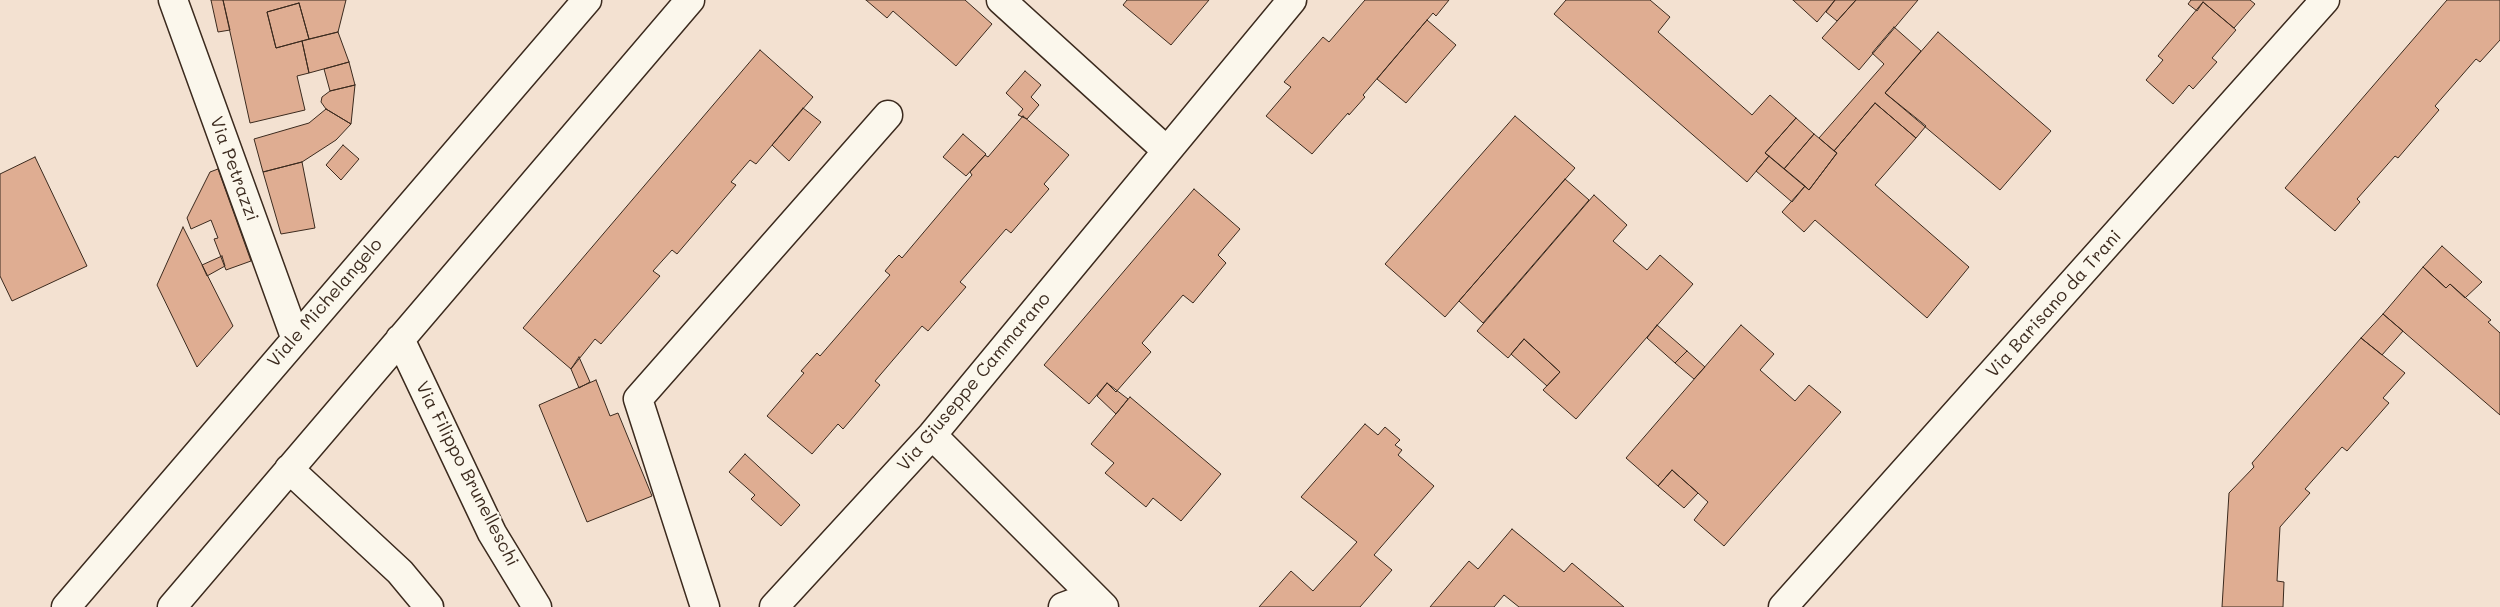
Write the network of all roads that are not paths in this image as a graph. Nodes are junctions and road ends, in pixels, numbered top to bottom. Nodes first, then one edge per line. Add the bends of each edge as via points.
1 (173, 0) edge
2 (587, 0) edge
3 (690, 0) edge
4 (1001, 0) edge
5 (1292, 0) edge
6 (2326, 0) edge
7 (888, 114) dead end
8 (1167, 151) junction
9 (295, 337) junction
10 (400, 339) junction
11 (932, 435) junction
12 (289, 470) junction
13 (1099, 602) edge
14 (66, 607) edge
15 (172, 607) edge
16 (429, 607) edge
17 (537, 607) edge
18 (705, 607) edge
19 (774, 607) edge
20 (1062, 607) edge
21 (1783, 607) edge

1 - 9 street, Via Petrazzi
2 - 9 street, Viale Michelangelo
3 - 10 street
4 - 8 street
5 - 8 street, Via Giuseppe Cammarano
6 - 21 street, Via Barisano da Trani
7 - 18 street via 638,399
8 - 11 street, Via Giuseppe Cammarano
9 - 14 street, Viale Michelangelo
10 - 12 street
10 - 17 street, Via Filippo Brunelleschi via 492,533
11 - 13 street
11 - 19 street, Via Giuseppe Cammarano
12 - 15 street
12 - 16 street via 400,572
13 - 20 street

